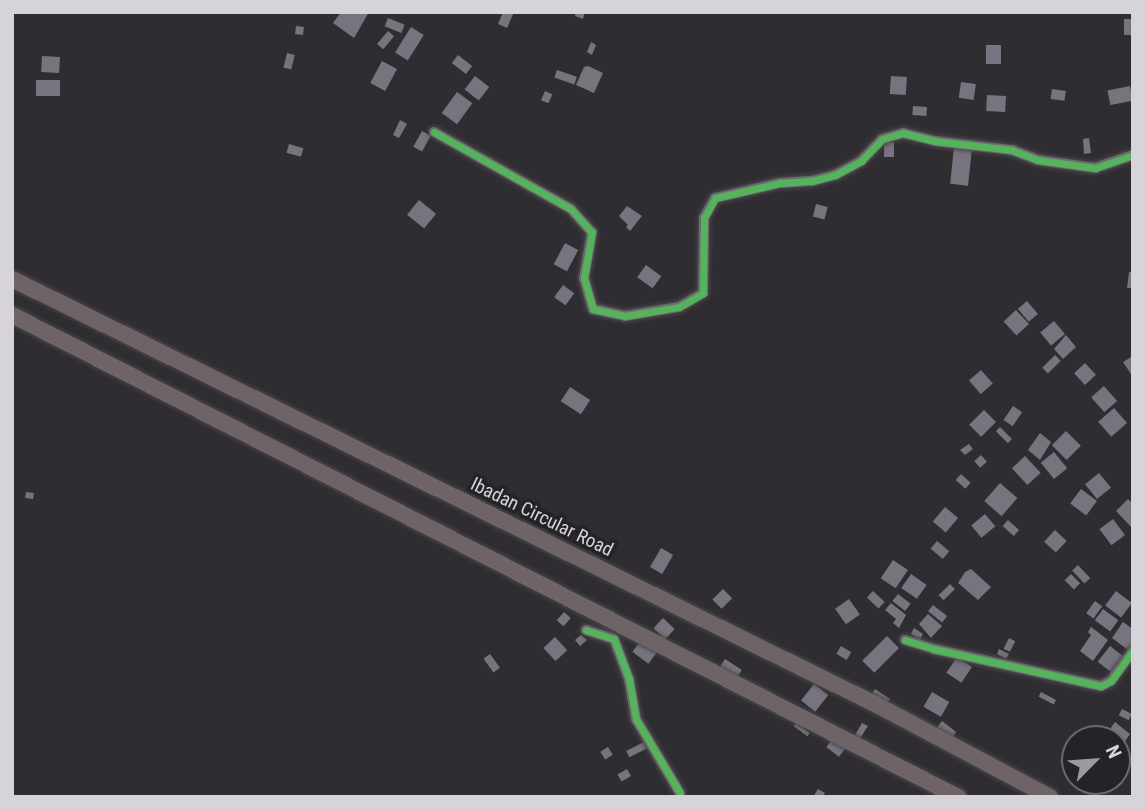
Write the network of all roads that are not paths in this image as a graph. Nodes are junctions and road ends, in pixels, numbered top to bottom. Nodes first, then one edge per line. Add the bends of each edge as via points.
1 (433, 132) dead end
2 (1133, 155) edge
3 (12, 279) edge
4 (12, 315) edge
5 (586, 630) dead end
6 (905, 640) dead end
7 (1133, 651) edge
8 (681, 796) edge
9 (958, 797) edge
10 (1050, 797) edge

1 - 2 street via 571,209 592,232 584,278 593,309 625,316 680,307 703,293 704,218 715,198 835,175 861,161 882,139 903,133 1095,168
3 - 10 highway, Ibadan Circular Road via 877,705
4 - 9 highway
5 - 8 street via 614,639 629,679 636,719
6 - 7 street via 1101,686 1111,681

